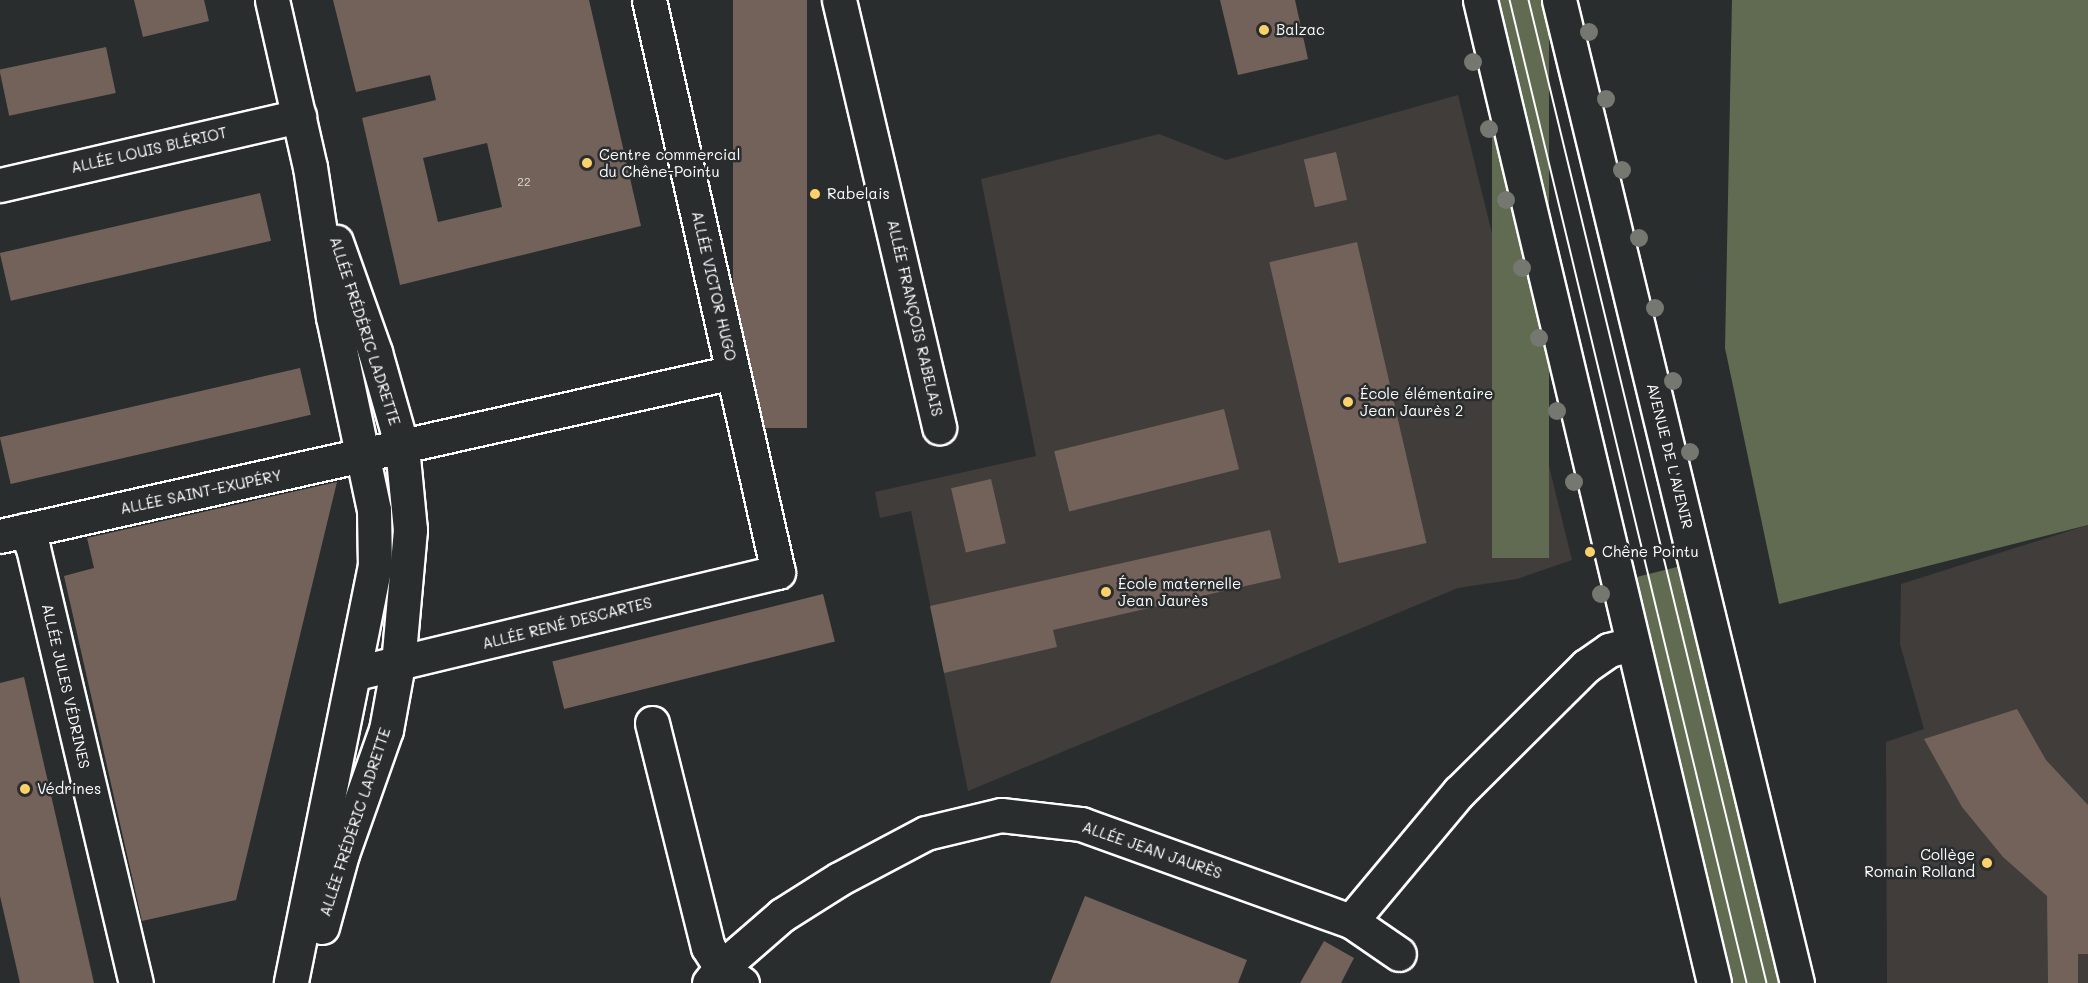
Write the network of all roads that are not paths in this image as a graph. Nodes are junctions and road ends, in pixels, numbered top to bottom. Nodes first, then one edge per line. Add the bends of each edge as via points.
1 (272, 0) edge
2 (649, 0) edge
3 (840, 0) edge
4 (1480, 0) edge
5 (1559, 0) edge
6 (299, 116) junction
7 (310, 167) junction
8 (0, 185) edge
9 (733, 372) junction
10 (939, 427) dead end
11 (402, 447) junction
12 (363, 456) junction
13 (408, 494) junction
14 (13, 533) edge
15 (778, 572) joint
16 (1632, 644) junction
17 (398, 664) junction
18 (356, 673) junction
19 (652, 723) dead end
20 (1352, 921) junction
21 (1400, 954) dead end
22 (724, 978) edge
23 (136, 983) edge
24 (292, 983) edge
25 (1714, 983) edge
26 (1797, 983) edge

1 - 6 street, ALLÉE FRÉDÉRIC LADRETTE
2 - 9 street, ALLÉE VICTOR HUGO
3 - 10 street, ALLÉE FRANÇOIS RABELAIS
4 - 16 street
5 - 26 street, AVENUE DE L'AVENIR
6 - 7 street, ALLÉE FRÉDÉRIC LADRETTE
6 - 8 street, ALLÉE LOUIS BLÉRIOT
7 - 11 street, ALLÉE FRÉDÉRIC LADRETTE via 375,352
7 - 12 street, ALLÉE FRÉDÉRIC LADRETTE via 333,316
9 - 11 street, ALLÉE SAINT-EXUPÉRY
9 - 15 street, ALLÉE VICTOR HUGO
11 - 12 street, ALLÉE SAINT-EXUPÉRY
11 - 13 street, ALLÉE FRÉDÉRIC LADRETTE
12 - 13 street
12 - 14 street, ALLÉE SAINT-EXUPÉRY
12 - 18 street, ALLÉE FRÉDÉRIC LADRETTE via 374,510 375,565
13 - 17 street, ALLÉE FRÉDÉRIC LADRETTE via 410,530
14 - 23 street, ALLÉE JULES VÉDRINES via 33,549
15 - 17 street, ALLÉE RENÉ DESCARTES
16 - 20 street via 1609,650 1586,666 1459,792
16 - 25 street
17 - 18 street, ALLÉE RENÉ DESCARTES
17 - 24 street, ALLÉE FRÉDÉRIC LADRETTE via 386,730 342,854 319,938
18 - 24 street, ALLÉE FRÉDÉRIC LADRETTE via 338,740
19 - 22 street via 708,947
20 - 21 street, ALLÉE JEAN JAURÈS
20 - 22 street, ALLÉE JEAN JAURÈS via 1081,824 1001,815 926,833 838,879 782,915

